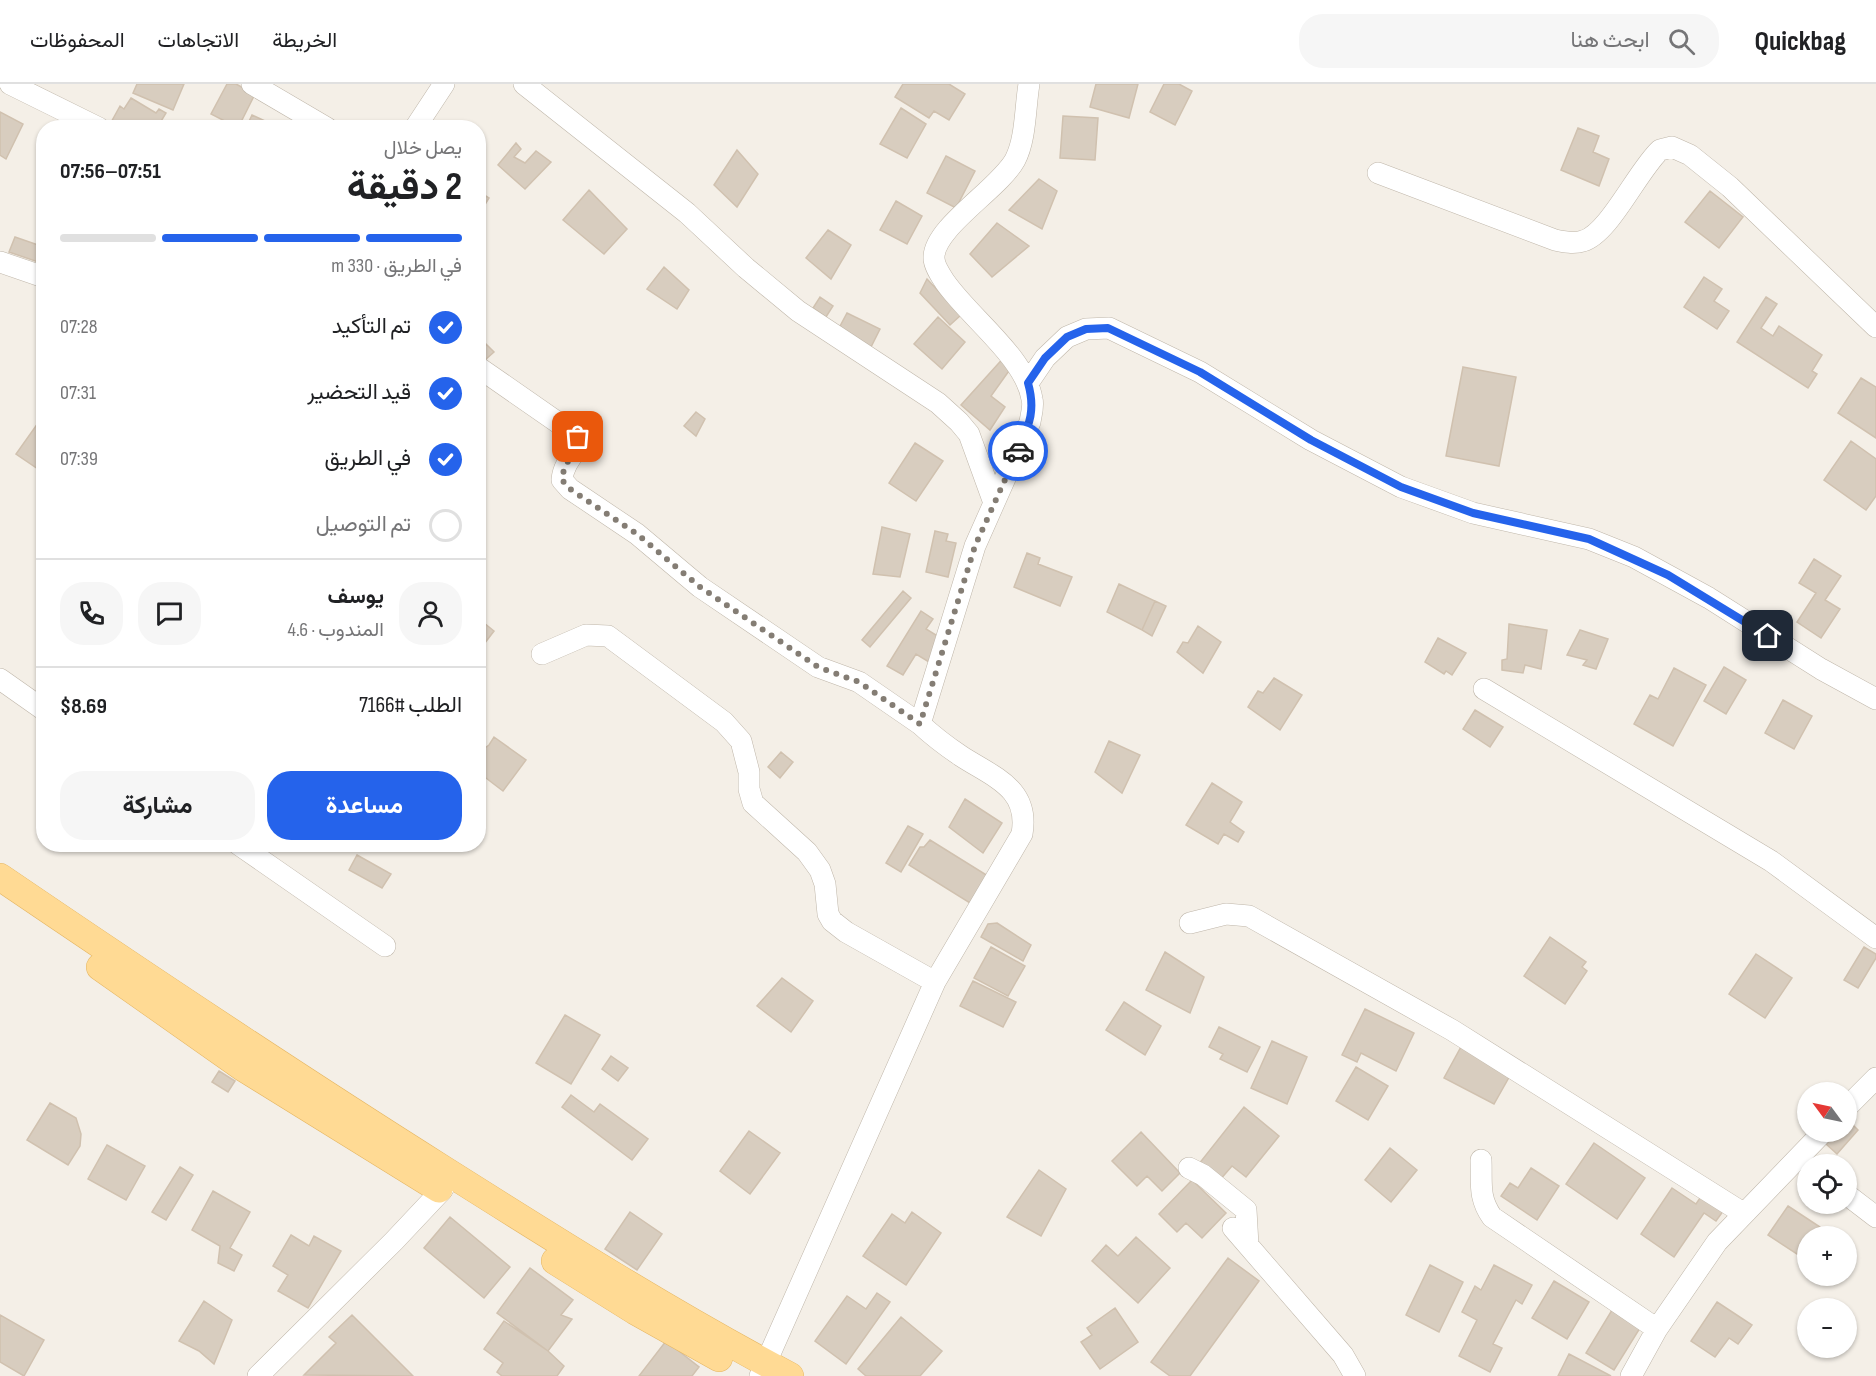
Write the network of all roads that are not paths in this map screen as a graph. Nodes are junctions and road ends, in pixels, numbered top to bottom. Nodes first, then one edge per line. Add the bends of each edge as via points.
1 (10, 84) edge
2 (252, 84) edge
3 (444, 84) edge
4 (524, 84) edge
5 (1029, 84) edge
6 (83, 120) edge
7 (313, 120) edge
8 (420, 120) edge
9 (1378, 174) dead end
10 (0, 262) edge
11 (36, 274) edge
12 (1876, 327) edge
13 (486, 373) edge
14 (1028, 383) junction
15 (994, 503) junction
16 (542, 654) dead end
17 (0, 679) edge
18 (1484, 688) dead end
19 (1876, 699) edge
20 (36, 704) edge
21 (920, 724) junction
22 (250, 852) edge
23 (0, 877) edge
24 (0, 898) edge
25 (1190, 923) dead end
26 (1876, 938) edge
27 (385, 946) dead end
28 (935, 982) junction
29 (1876, 1078) edge
30 (1857, 1097) edge
31 (1481, 1160) dead end
32 (1797, 1165) edge
33 (1189, 1168) dead end
34 (446, 1182) junction
35 (1857, 1202) edge
36 (1743, 1213) junction
37 (1876, 1217) edge
38 (1233, 1228) dead end
39 (1248, 1245) junction
40 (1657, 1329) junction
41 (759, 1372) edge
42 (258, 1376) edge
43 (790, 1376) edge
44 (1355, 1376) edge
45 (1631, 1376) edge

1 - 6 street
2 - 7 street
3 - 8 street
4 - 15 street via 641,174 798,311 959,422 969,434
5 - 14 street via 1019,151 1013,163 993,188 947,229 938,241 934,258 938,272 953,293 1023,371
9 - 12 street via 1555,240 1574,243 1584,241 1602,227 1660,150 1672,147 1690,155 1730,187
10 - 11 street
13 - 21 street via 583,440 563,474 562,480 570,489 637,534 700,587 818,667 859,682
14 - 15 street via 1033,401 1030,422
14 - 19 street via 1045,358 1067,337 1086,329 1108,328 1200,372 1311,440 1401,487 1473,513 1589,539 1634,557
15 - 21 street via 975,546
16 - 28 street via 586,635 608,636 724,722 745,750 753,803 807,852 820,870 832,921
17 - 20 street
18 - 26 street via 1770,861
21 - 28 street via 1000,780 1013,792 1025,816 1022,834
22 - 27 street
23 - 34 main road
24 - 34 main road via 242,1067
25 - 36 street via 1226,914 1249,916 1452,1030
28 - 41 street
29 - 30 street
31 - 40 street via 1483,1205 1492,1217
32 - 36 street
33 - 39 street via 1246,1210
34 - 41 main road via 536,1229
34 - 42 street via 394,1241
35 - 37 street
36 - 40 street via 1717,1242
38 - 39 street
39 - 44 street via 1344,1355
40 - 45 street
41 - 43 main road

